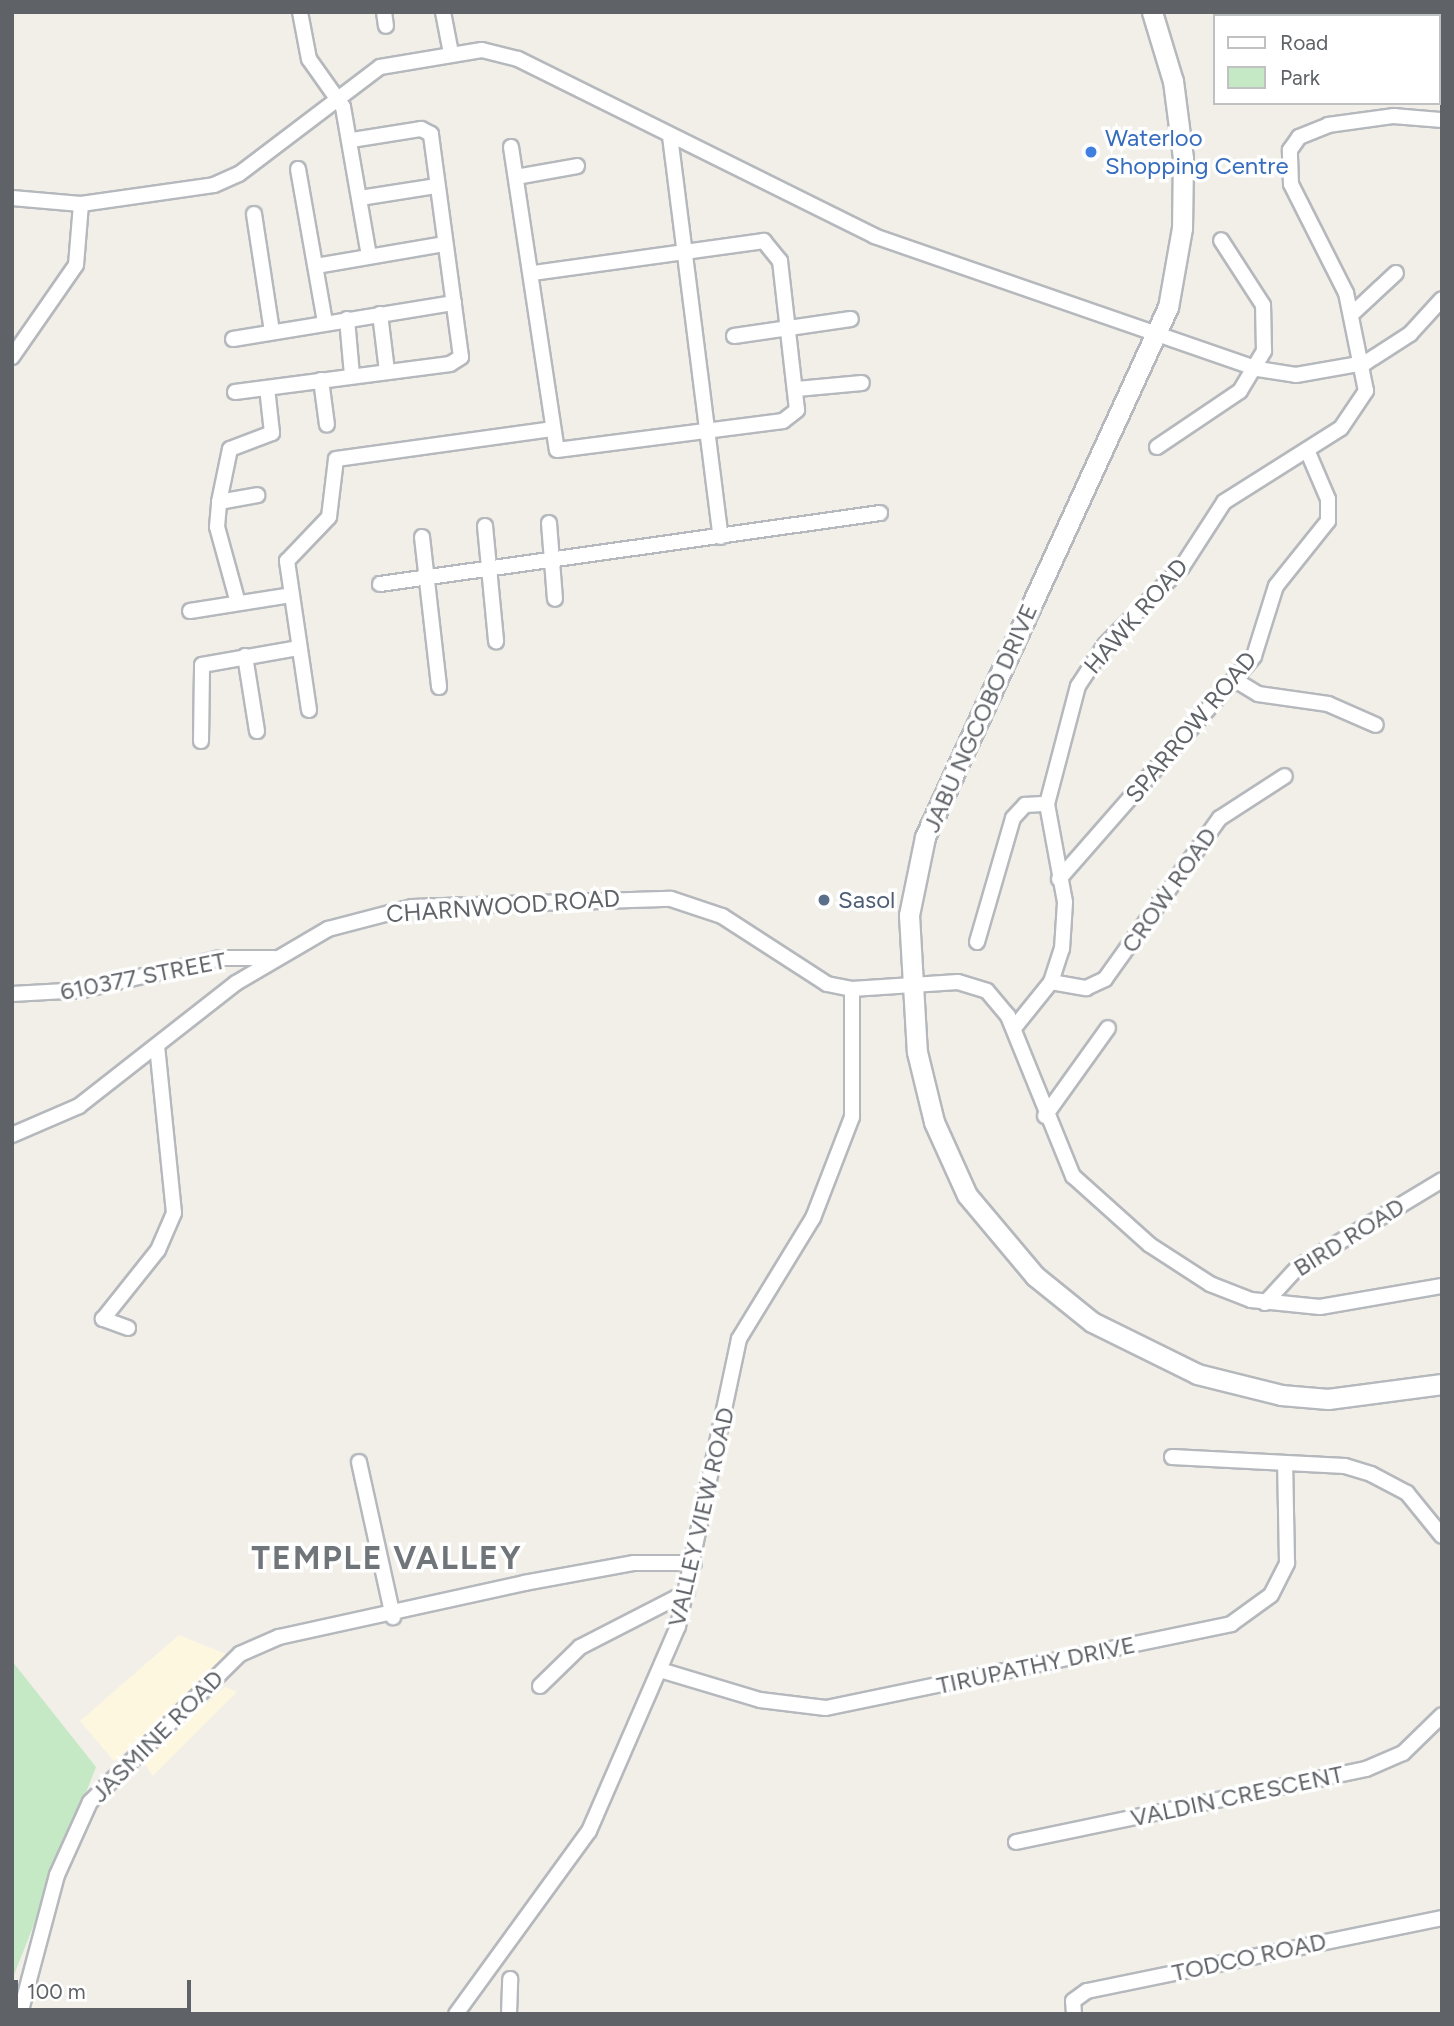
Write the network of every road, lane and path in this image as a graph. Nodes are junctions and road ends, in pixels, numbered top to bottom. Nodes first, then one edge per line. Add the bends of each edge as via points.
1 (300, 12) edge
2 (443, 12) edge
3 (1152, 12) edge
4 (451, 53) junction
5 (338, 96) junction
6 (1442, 120) edge
7 (670, 136) junction
8 (352, 141) junction
9 (511, 146) dead end
10 (577, 166) dead end
11 (298, 169) dead end
12 (516, 177) junction
13 (437, 186) junction
14 (12, 198) edge
15 (360, 198) junction
16 (81, 204) junction
17 (254, 214) dead end
18 (1221, 240) dead end
19 (445, 244) junction
20 (686, 249) junction
21 (369, 257) junction
22 (316, 266) junction
23 (532, 273) junction
24 (1396, 273) dead end
25 (1442, 299) edge
26 (454, 303) junction
27 (380, 314) junction
28 (1352, 314) junction
29 (347, 319) junction
30 (851, 319) dead end
31 (325, 322) junction
32 (789, 329) junction
33 (272, 332) junction
34 (734, 336) dead end
35 (1157, 338) junction
36 (233, 339) dead end
37 (12, 357) edge
38 (1365, 363) junction
39 (1258, 369) junction
40 (387, 371) junction
41 (352, 375) junction
42 (321, 380) junction
43 (862, 383) dead end
44 (267, 388) junction
45 (797, 389) junction
46 (235, 392) dead end
47 (327, 425) dead end
48 (551, 429) junction
49 (709, 431) junction
50 (1157, 447) dead end
51 (1307, 450) junction
52 (257, 495) dead end
53 (219, 502) junction
54 (880, 513) dead end
55 (549, 523) dead end
56 (485, 526) dead end
57 (422, 537) dead end
58 (722, 537) junction
59 (551, 561) junction
60 (489, 569) junction
61 (425, 578) junction
62 (380, 584) dead end
63 (291, 595) junction
64 (555, 599) dead end
65 (238, 603) junction
66 (190, 611) dead end
67 (496, 641) dead end
68 (298, 648) junction
69 (245, 656) junction
70 (1235, 680) junction
71 (439, 687) dead end
72 (309, 710) dead end
73 (1376, 725) dead end
74 (257, 731) dead end
75 (201, 741) dead end
76 (1285, 776) dead end
77 (1047, 804) junction
78 (1059, 879) junction
79 (977, 942) dead end
80 (274, 958) junction
81 (1051, 982) junction
82 (910, 985) junction
83 (852, 989) junction
84 (12, 994) edge
85 (1014, 1028) junction
86 (1108, 1028) dead end
87 (157, 1046) junction
88 (1045, 1116) junction
89 (12, 1135) edge
90 (1442, 1180) edge
91 (1442, 1286) edge
92 (1265, 1303) junction
93 (128, 1328) dead end
94 (1442, 1384) edge
95 (1172, 1457) dead end
96 (359, 1462) dead end
97 (1285, 1463) junction
98 (1442, 1536) edge
99 (694, 1563) junction
100 (688, 1592) junction
101 (393, 1617) junction
102 (660, 1670) junction
103 (540, 1686) dead end
104 (1442, 1715) edge
105 (1016, 1842) dead end
106 (1442, 1918) edge
107 (510, 1979) dead end
108 (20, 2014) edge
109 (456, 2014) edge
110 (509, 2014) edge
111 (1073, 2014) edge

1 - 5 street via 309,59
2 - 4 street
3 - 35 main road, JABU NGCOBO DRIVE via 1173,81 1184,192 1177,265
4 - 5 street via 380,68
4 - 7 street via 482,50 519,59
5 - 8 street
5 - 16 street via 227,180
6 - 28 street, HAWK ROAD via 1394,116 1328,125 1299,137 1290,150 1291,184 1331,253
7 - 20 street
7 - 35 street via 874,236
8 - 13 street via 426,130 433,139
8 - 15 street
9 - 12 street
10 - 12 street
11 - 22 street
12 - 23 street
13 - 15 street
13 - 19 street
14 - 16 street
15 - 21 street
16 - 37 street via 76,265
17 - 33 street
18 - 39 street via 1251,281 1266,316
19 - 21 street
19 - 26 street
20 - 23 street
20 - 32 street via 756,239 771,246 780,261
20 - 49 street
21 - 22 street
22 - 31 street
23 - 48 street
24 - 28 street
25 - 38 street via 1410,334
26 - 27 street
26 - 40 street via 457,360
27 - 29 street
27 - 40 street
28 - 38 street, HAWK ROAD
29 - 31 street
29 - 41 street
30 - 32 street
31 - 33 street
32 - 34 street
32 - 45 street
33 - 36 street
35 - 39 street
35 - 82 main road, JABU NGCOBO DRIVE via 937,801 909,915
38 - 39 street via 1296,375
38 - 51 street, HAWK ROAD via 1366,391 1354,416
39 - 50 street via 1240,391
40 - 41 street
41 - 42 street
42 - 44 street
42 - 47 street
43 - 45 street
44 - 46 street
44 - 53 street via 272,433 230,449
45 - 49 street via 797,410 789,419
48 - 49 street via 562,452
48 - 63 street via 340,456 332,467 335,499 329,517 287,561
49 - 58 street
51 - 70 street, SPARROW ROAD via 1328,499 1328,521 1276,586 1261,643
51 - 77 street, HAWK ROAD via 1224,502 1182,567 1093,661 1066,713
52 - 53 street
53 - 65 street via 217,527 231,560
54 - 58 street
55 - 59 street
56 - 60 street
57 - 61 street
58 - 59 street
59 - 60 street
59 - 64 street
60 - 61 street
60 - 67 street
61 - 62 street
61 - 71 street
63 - 65 street
63 - 68 street
65 - 66 street
68 - 69 street
68 - 72 street
69 - 74 street
69 - 75 street via 200,668
70 - 73 street via 1258,694 1328,704
70 - 78 street, SPARROW ROAD
76 - 81 street, CROW ROAD via 1220,818 1105,979 1086,988
77 - 78 street, HAWK ROAD
77 - 79 street via 1025,805 1013,817
78 - 81 street, HAWK ROAD via 1065,932
80 - 83 street, CHARNWOOD ROAD via 328,929 412,907 671,899 722,916 802,971
80 - 84 street, 610377 STREET via 220,958 83,990
80 - 87 street, CHARNWOOD ROAD
81 - 85 street, HAWK ROAD
82 - 83 street, CHARNWOOD ROAD
82 - 85 street, CHARNWOOD ROAD via 979,987 996,999
82 - 94 main road, JABU NGCOBO DRIVE via 917,1052 948,1158 987,1224 1068,1304 1161,1360 1281,1395 1328,1399
83 - 99 street, VALLEY VIEW ROAD via 852,1117 813,1218 739,1339
85 - 88 street, CHARNWOOD ROAD
86 - 88 street
87 - 89 street, CHARNWOOD ROAD via 79,1105
87 - 93 street via 174,1213 158,1251 103,1319
88 - 92 street, CHARNWOOD ROAD via 1069,1170 1107,1209 1182,1270
90 - 92 street, BIRD ROAD via 1298,1267
91 - 92 street via 1343,1305
95 - 97 street
96 - 101 street
97 - 98 street via 1345,1466 1391,1482 1419,1503
97 - 102 street, TIRUPATHY DRIVE via 1287,1563 1271,1595 1231,1624 826,1708 760,1700
99 - 100 street, VALLEY VIEW ROAD
99 - 101 street, JASMINE ROAD via 634,1563
100 - 102 street, VALLEY VIEW ROAD
100 - 103 street via 580,1647
101 - 108 street, JASMINE ROAD via 253,1646 103,1784 69,1843
102 - 109 street, VALLEY VIEW ROAD via 589,1830
104 - 105 street, VALDIN CRESCENT via 1403,1753 1366,1769
106 - 111 street, TODCO ROAD via 1087,1991 1073,2001
107 - 110 street via 505,1992

